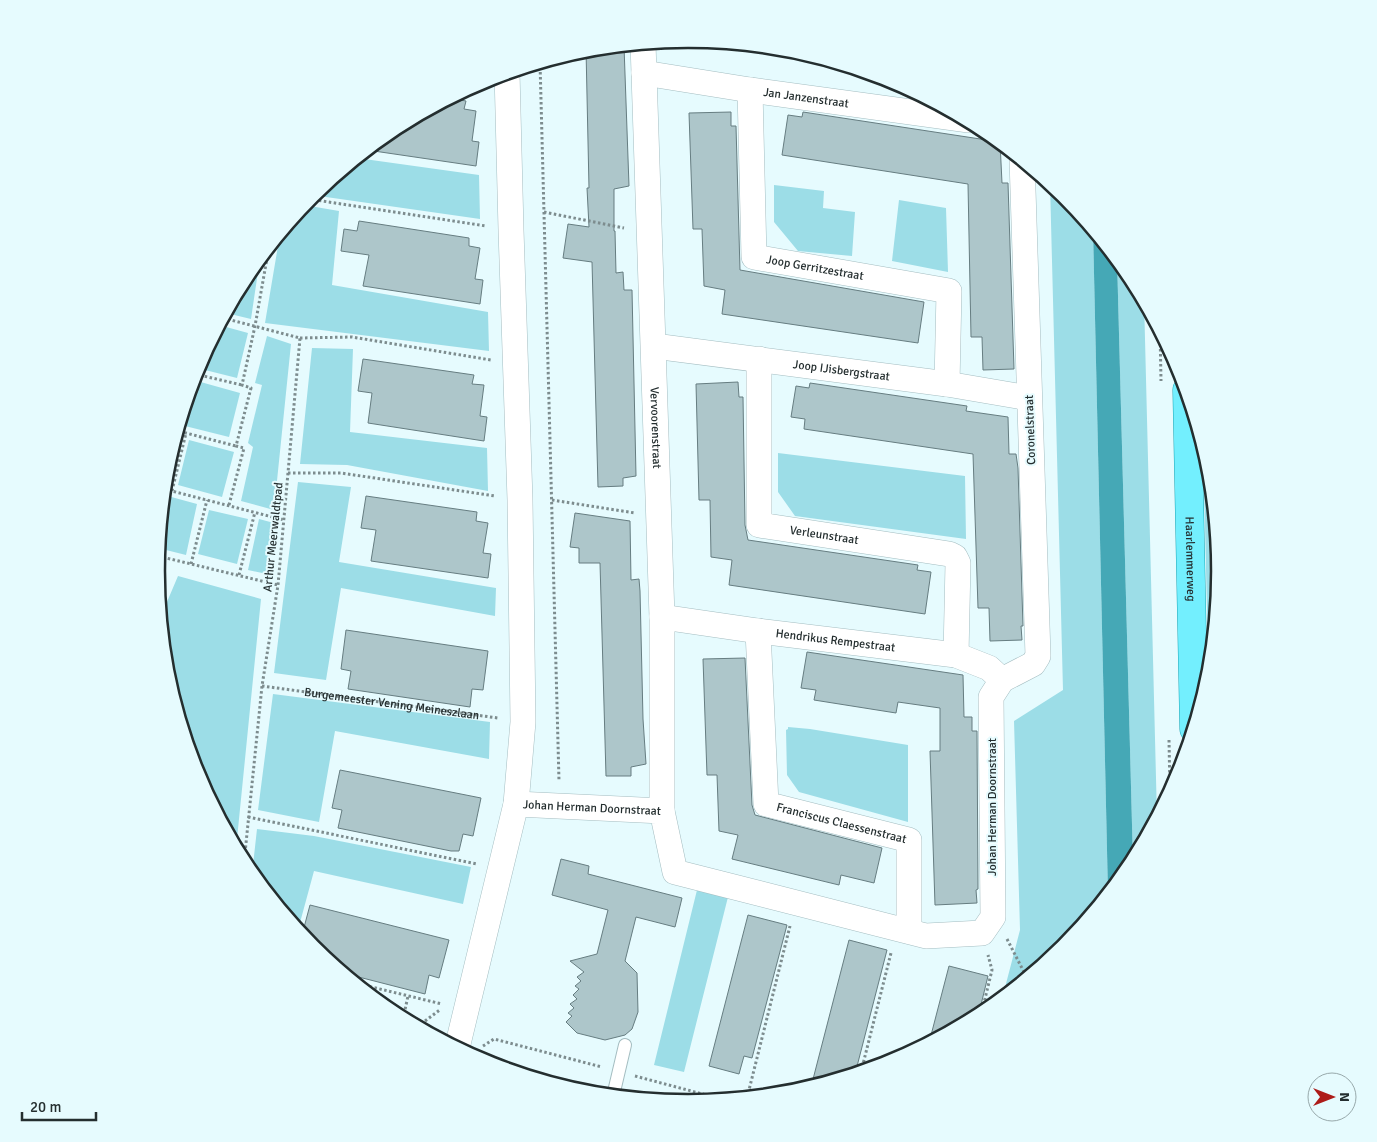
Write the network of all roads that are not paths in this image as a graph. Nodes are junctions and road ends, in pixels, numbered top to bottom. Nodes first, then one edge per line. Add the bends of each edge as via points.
1 (643, 50) edge
2 (644, 73) junction
3 (507, 80) edge
4 (750, 90) junction
5 (936, 110) edge
6 (1022, 168) edge
7 (654, 346) junction
8 (759, 359) junction
9 (947, 384) junction
10 (1029, 398) junction
11 (1188, 415) edge
12 (662, 617) junction
13 (758, 631) junction
14 (956, 655) junction
15 (1002, 680) junction
16 (1194, 707) edge
17 (516, 804) junction
18 (662, 811) junction
19 (903, 930) junction
20 (459, 1042) edge
21 (625, 1045) dead end
22 (615, 1089) edge

1 - 2 street, Vervoorenstraat
2 - 4 street, Jan Janzenstraat
2 - 7 street, Vervoorenstraat
3 - 17 street via 523,722
4 - 5 street, Jan Janzenstraat
4 - 9 street, Joop Gerritzestraat via 754,257 949,291
6 - 10 street, Coronelstraat
7 - 8 street, Joop IJisbergstraat
7 - 12 street, Vervoorenstraat
8 - 9 street, Joop IJisbergstraat
8 - 14 street, Verleunstraat via 759,525 955,557 958,563
9 - 10 street, Joop IJisbergstraat
10 - 15 street, Coronelstraat via 1038,656 1033,664
11 - 16 main road, Haarlemmerweg
12 - 13 street, Hendrikus Rempestraat
12 - 18 street, Vervoorenstraat
13 - 14 street, Hendrikus Rempestraat
13 - 19 street, Franciscus Claessenstraat via 766,804 909,840
14 - 15 street, Hendrikus Rempestraat via 989,668
15 - 19 street, Johan Herman Doornstraat via 991,697 988,925 926,936
17 - 18 street, Johan Herman Doornstraat
17 - 20 street
18 - 19 street, Johan Herman Doornstraat via 675,872
21 - 22 lane

